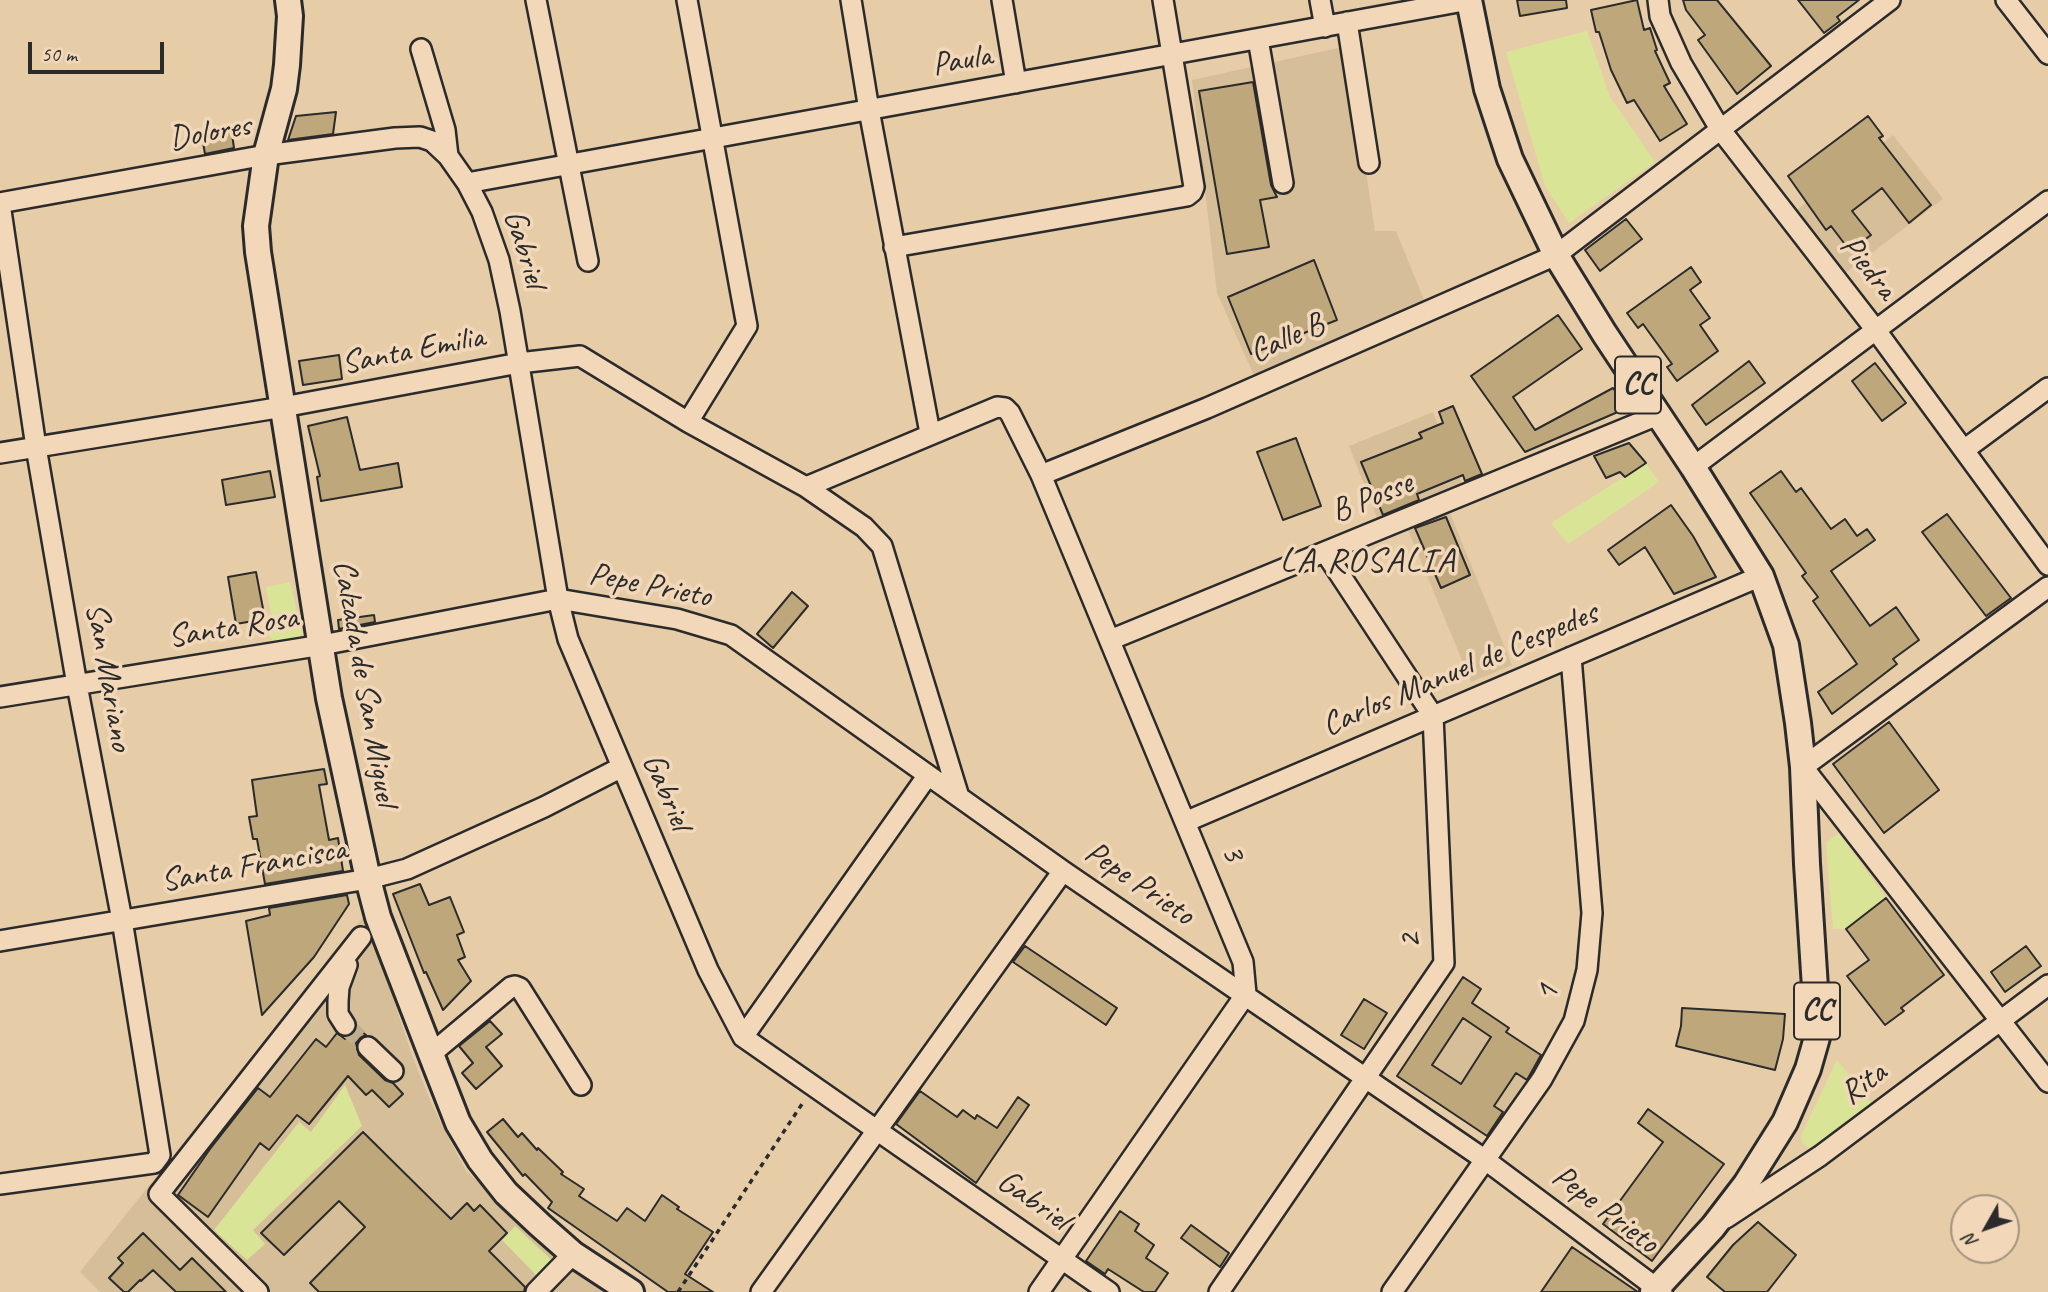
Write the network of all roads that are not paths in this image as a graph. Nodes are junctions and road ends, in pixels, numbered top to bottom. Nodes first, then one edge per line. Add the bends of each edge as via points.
1 (288, 0) edge
2 (537, 0) edge
3 (687, 0) edge
4 (851, 0) edge
5 (1002, 0) edge
6 (1163, 0) edge
7 (1320, 0) edge
8 (1469, 0) edge
9 (1658, 0) edge
10 (1890, 0) edge
11 (2006, 0) edge
12 (1347, 22) junction
13 (1325, 27) junction
14 (1258, 39) junction
15 (421, 49) dead end
16 (1174, 54) junction
17 (2048, 54) edge
18 (1016, 83) junction
19 (869, 110) junction
20 (1720, 129) junction
21 (712, 139) junction
22 (432, 141) joint
23 (266, 155) junction
24 (448, 156) junction
25 (1369, 163) dead end
26 (569, 165) junction
27 (467, 183) junction
28 (1283, 183) dead end
29 (2048, 201) edge
30 (0, 203) edge
31 (894, 247) junction
32 (1556, 255) junction
33 (587, 261) dead end
34 (1875, 329) junction
35 (519, 363) junction
36 (2048, 388) edge
37 (283, 407) junction
38 (1658, 415) junction
39 (688, 422) junction
40 (930, 433) junction
41 (36, 447) junction
42 (1964, 450) junction
43 (0, 453) edge
44 (1693, 467) junction
45 (1041, 475) junction
46 (806, 486) junction
47 (1325, 552) junction
48 (2048, 565) edge
49 (1760, 576) junction
50 (2048, 587) edge
51 (558, 599) junction
52 (1110, 640) junction
53 (322, 645) junction
54 (1571, 657) junction
55 (77, 685) junction
56 (0, 697) edge
57 (1433, 716) junction
58 (622, 767) junction
59 (1803, 767) junction
60 (928, 775) junction
61 (959, 797) junction
62 (1185, 822) junction
63 (1063, 871) junction
64 (368, 879) junction
65 (378, 917) junction
66 (122, 920) junction
67 (361, 937) junction
68 (0, 941) edge
69 (2048, 985) edge
70 (1245, 995) junction
71 (2002, 1020) junction
72 (345, 1025) tunnel mouth
73 (743, 1037) junction
74 (368, 1047) tunnel mouth
75 (431, 1054) junction
76 (393, 1071) dead end
77 (1366, 1077) junction
78 (2048, 1082) edge
79 (581, 1084) dead end
80 (877, 1130) junction
81 (1484, 1159) junction
82 (0, 1184) edge
83 (1713, 1227) junction
84 (573, 1254) junction
85 (1062, 1259) junction
86 (1657, 1291) edge
87 (258, 1292) edge
88 (536, 1292) edge
89 (631, 1292) edge
90 (761, 1292) edge
91 (1039, 1292) edge
92 (1109, 1292) edge
93 (1219, 1292) edge
94 (1392, 1292) edge

1 - 23 main road, Calzada de San Miguel via 284,89
2 - 26 street
3 - 21 street
4 - 19 street
5 - 18 street
6 - 16 street
7 - 13 street
8 - 12 street, Paula
8 - 32 main road, CC via 1487,89 1510,159
9 - 20 street, Piedra via 1660,16 1681,63
10 - 20 street, Calle B
11 - 17 street
12 - 13 street, Paula
12 - 25 street
13 - 14 street, Paula
14 - 16 street, Paula
14 - 28 street
15 - 24 street
16 - 18 street, Paula
16 - 31 street via 1194,187 1187,196
18 - 19 street, Paula
19 - 21 street, Paula
19 - 31 street
20 - 32 street, Calle B
20 - 34 street, Piedra
21 - 26 street, Paula
21 - 39 street via 747,326
22 - 23 street, Dolores via 395,138
22 - 24 street, Gabriel
23 - 30 street, Dolores
23 - 37 main road, Calzada de San Miguel via 256,226
24 - 27 street, Gabriel
26 - 27 street, Paula
26 - 33 street
27 - 35 street, Gabriel via 499,260
29 - 34 street
30 - 41 street, San Mariano
31 - 40 street
32 - 38 main road, CC
32 - 45 street, Calle B via 1207,408
34 - 42 street, Piedra
34 - 44 street
35 - 37 street, Santa Emilia
35 - 39 street, Santa Emilia via 580,356
35 - 51 street, Gabriel
36 - 42 street
37 - 41 street, Santa Emilia
37 - 53 main road, Calzada de San Miguel
38 - 44 main road, CC
38 - 47 street, B Posse
39 - 46 street, Santa Emilia
40 - 45 street, 3 via 1005,408
40 - 46 street
41 - 43 street, Santa Emilia
41 - 55 street, San Mariano
42 - 48 street, Piedra
44 - 49 main road, CC
45 - 52 street, 3
46 - 61 street, Santa Emilia via 864,527 882,546
47 - 52 street, B Posse
47 - 57 street
49 - 54 street, Carlos Manuel de Cespedes
49 - 59 main road, CC via 1786,645
50 - 59 street
51 - 53 street, Santa Rosa
51 - 58 street, Gabriel via 568,639
51 - 60 street, Pepe Prieto via 677,619 731,635
52 - 62 street, 3
53 - 55 street, Santa Rosa
53 - 64 main road, Calzada de San Miguel
54 - 57 street, Carlos Manuel de Cespedes
54 - 81 street, 1 via 1592,913 1587,970 1574,1021 1542,1079
55 - 56 street, Santa Rosa
55 - 66 street, San Mariano
57 - 62 street, Carlos Manuel de Cespedes
57 - 77 street, 2 via 1444,963
58 - 64 street, Santa Francisca via 449,852
58 - 73 street, Gabriel via 708,970
59 - 71 street
59 - 83 main road, CC via 1818,1034 1785,1122
60 - 61 street, Pepe Prieto
60 - 73 street
61 - 63 street, Pepe Prieto
62 - 70 street, 3 via 1243,962
63 - 70 street, Pepe Prieto
63 - 80 street
64 - 65 main road, Calzada de San Miguel
64 - 66 street, Santa Francisca
65 - 67 street
65 - 75 main road, Calzada de San Miguel
66 - 68 street, Santa Francisca
66 - 82 street, San Mariano via 160,1156 154,1163
67 - 72 street via 339,987 338,1014
67 - 87 street via 159,1194
69 - 71 street, Rita
70 - 77 street, Pepe Prieto
70 - 85 street
71 - 78 street
71 - 83 street, Rita via 1819,1156
73 - 80 street, Gabriel
74 - 76 street
75 - 79 street via 516,986
75 - 84 main road, Calzada de San Miguel via 458,1122 480,1160 506,1194
77 - 81 street, Pepe Prieto
77 - 93 street, 2
80 - 85 street, Gabriel
80 - 90 street
81 - 86 street, Pepe Prieto
81 - 94 street, 1
83 - 86 main road, CC
84 - 88 street
84 - 89 main road, Calzada de San Miguel
85 - 91 street
85 - 92 street, Gabriel

